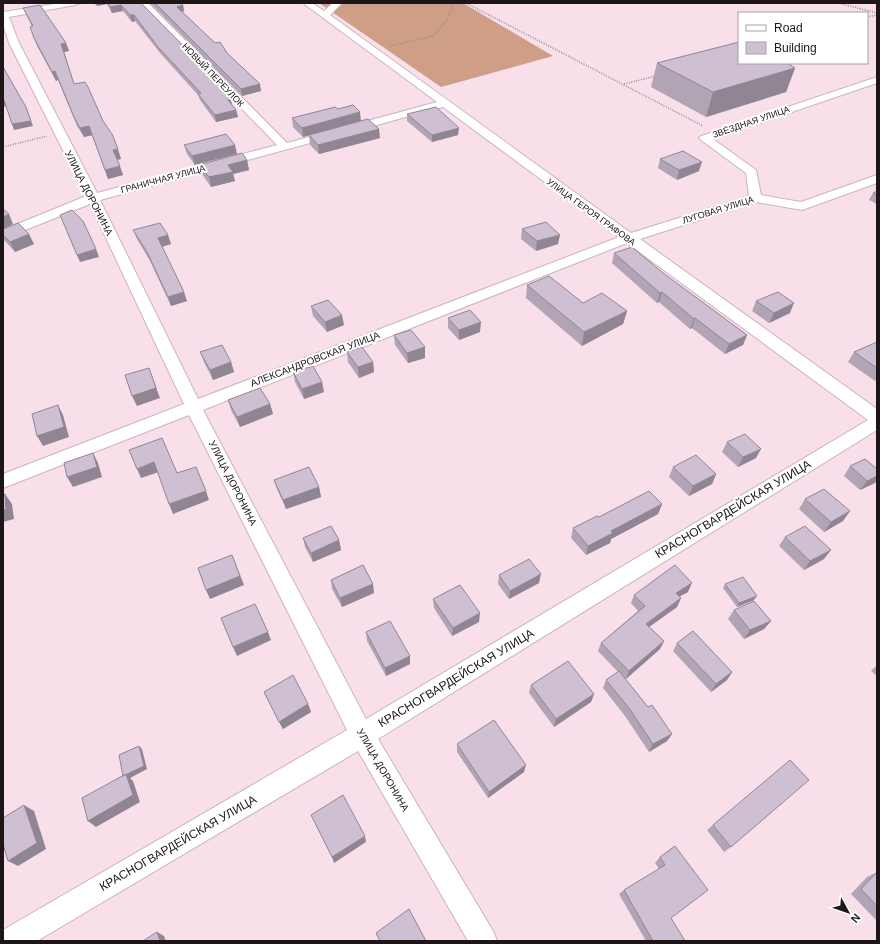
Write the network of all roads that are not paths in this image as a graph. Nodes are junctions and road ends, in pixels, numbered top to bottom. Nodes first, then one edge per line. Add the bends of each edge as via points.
1 (75, 3) edge
2 (143, 3) edge
3 (307, 3) edge
4 (338, 3) edge
5 (4, 15) edge
6 (324, 16) junction
7 (877, 80) edge
8 (444, 104) junction
9 (284, 146) junction
10 (877, 179) edge
11 (93, 198) junction
12 (755, 198) junction
13 (3, 235) edge
14 (628, 238) junction
15 (193, 406) junction
16 (877, 418) edge
17 (877, 422) edge
18 (3, 481) edge
19 (362, 735) junction
20 (11, 941) edge
21 (483, 941) edge

1 - 5 street
2 - 9 street, НОВЫЙ ПЕРЕУЛОК
3 - 6 street, УЛИЦА ГЕРОЯ ГРАФОВА
4 - 6 street
5 - 11 street, УЛИЦА ДОРОНИНА via 14,43
6 - 8 street, УЛИЦА ГЕРОЯ ГРАФОВА
7 - 12 street, ЗВЁЗДНАЯ УЛИЦА via 705,138 752,172
8 - 9 street, ГРАНИЧНАЯ УЛИЦА
8 - 14 street, УЛИЦА ГЕРОЯ ГРАФОВА
9 - 11 street, ГРАНИЧНАЯ УЛИЦА
10 - 12 street, ЛУГОВАЯ УЛИЦА via 802,206
11 - 13 street, ГРАНИЧНАЯ УЛИЦА
11 - 15 street, УЛИЦА ДОРОНИНА
12 - 14 street, ЛУГОВАЯ УЛИЦА
14 - 15 street, АЛЕКСАНДРОВСКАЯ УЛИЦА
14 - 16 street, УЛИЦА ГЕРОЯ ГРАФОВА
15 - 18 street, АЛЕКСАНДРОВСКАЯ УЛИЦА
15 - 19 street, УЛИЦА ДОРОНИНА
17 - 19 street, КРАСНОГВАРДЕЙСКАЯ УЛИЦА
19 - 20 street, КРАСНОГВАРДЕЙСКАЯ УЛИЦА
19 - 21 street, УЛИЦА ДОРОНИНА

